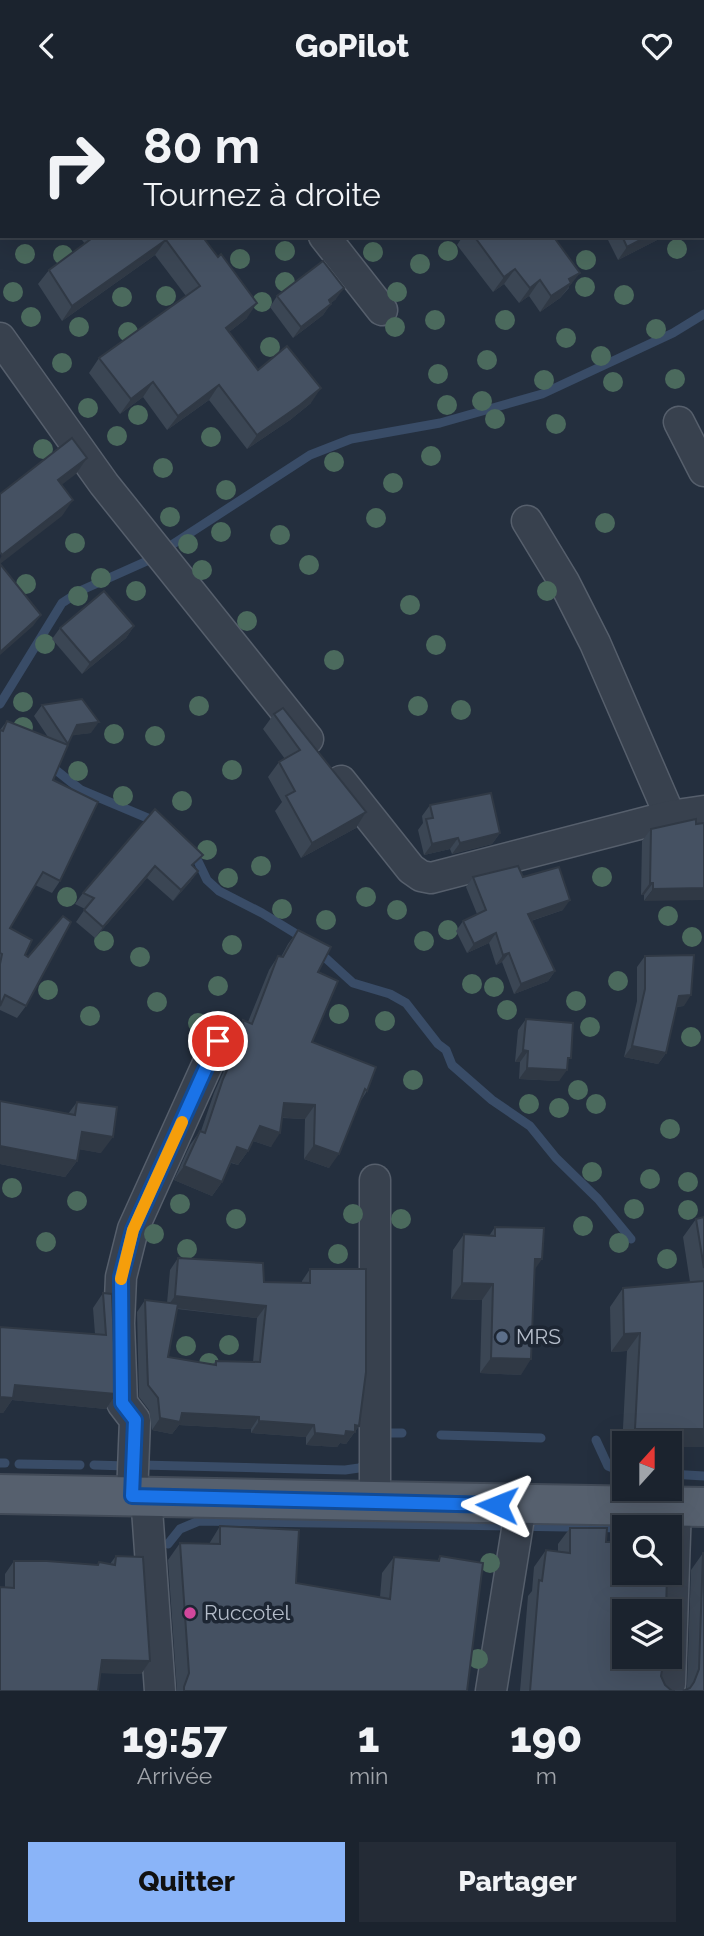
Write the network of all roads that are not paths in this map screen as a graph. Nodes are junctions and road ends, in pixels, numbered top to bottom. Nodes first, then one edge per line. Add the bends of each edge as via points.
1 (326, 238) edge
2 (382, 310) dead end
3 (0, 338) edge
4 (680, 422) dead end
5 (704, 471) edge
6 (527, 521) dead end
7 (704, 811) edge
8 (670, 816) junction
9 (218, 1041) dead end
10 (375, 1180) dead end
11 (0, 1494) edge
12 (139, 1495) junction
13 (375, 1501) junction
14 (521, 1505) junction
15 (696, 1509) edge
16 (160, 1691) edge
17 (491, 1691) edge
18 (667, 1691) edge

1 - 2 street
3 - 8 street via 104,484 411,869 431,878
4 - 5 street
6 - 8 street via 595,643
7 - 8 street
9 - 12 street via 133,1230 121,1277 122,1403 135,1420
10 - 13 street
11 - 12 main road
12 - 13 main road
12 - 16 street
13 - 14 main road
14 - 15 main road
14 - 17 street
15 - 18 street

